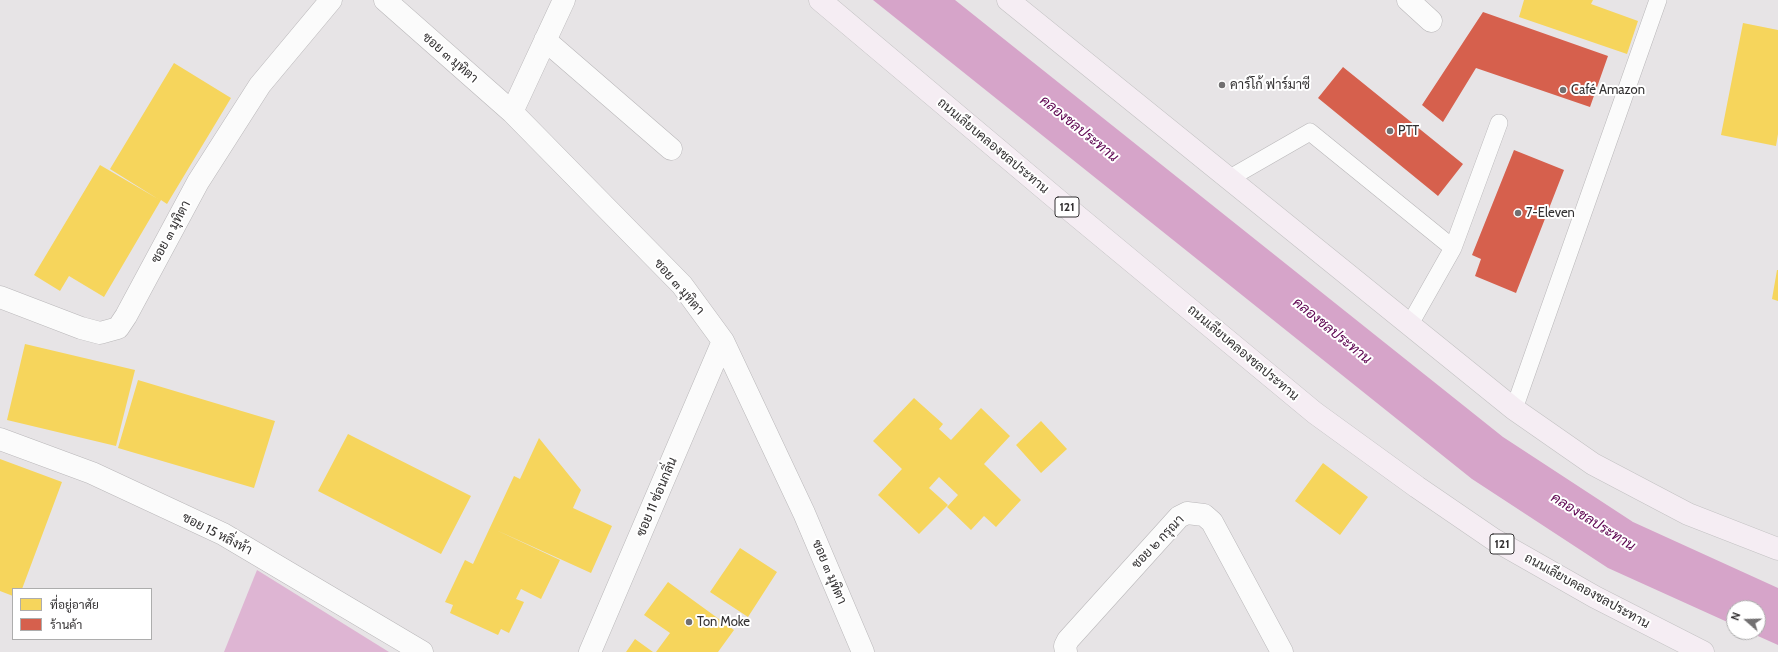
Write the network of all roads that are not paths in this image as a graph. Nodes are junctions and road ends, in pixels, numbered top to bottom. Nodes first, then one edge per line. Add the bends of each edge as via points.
1 (331, 0) edge
2 (385, 0) edge
3 (564, 0) edge
4 (820, 0) edge
5 (1008, 0) edge
6 (1408, 0) edge
7 (1658, 0) edge
8 (1431, 21) dead end
9 (545, 40) junction
10 (512, 112) junction
11 (1499, 123) dead end
12 (671, 149) dead end
13 (1230, 178) junction
14 (1453, 248) junction
15 (0, 297) edge
16 (1410, 324) junction
17 (723, 341) junction
18 (1514, 409) junction
19 (0, 439) edge
20 (1778, 549) edge
21 (422, 652) edge
22 (590, 652) edge
23 (863, 652) edge
24 (1066, 652) edge
25 (1282, 652) edge
26 (1703, 652) edge

1 - 15 street, ซอย ๓ มุทิตา via 260,85 198,182 118,328 100,333
2 - 10 street, ซอย ๓ มุทิตา
3 - 9 street
4 - 26 main road, ถนนเลียบคลองชลประทาน / 121 via 1315,413 1493,539 1595,598
5 - 13 main road
6 - 8 street
7 - 18 lane
9 - 10 street
9 - 12 street
10 - 17 street, ซอย ๓ มุทิตา via 682,285
11 - 14 lane
13 - 14 lane via 1310,132
13 - 16 main road
14 - 16 lane
16 - 18 main road
17 - 22 street, ซอย 11 ซ่อนกลิ่น
17 - 23 street, ซอย ๓ มุทิตา via 804,513
18 - 20 main road via 1593,464 1688,514
19 - 21 street, ซอย 15 หลิ่งห้า via 92,473 223,534
24 - 25 street, ซอย ๒ กรุณา via 1068,640 1179,517 1187,513 1204,515 1212,522

